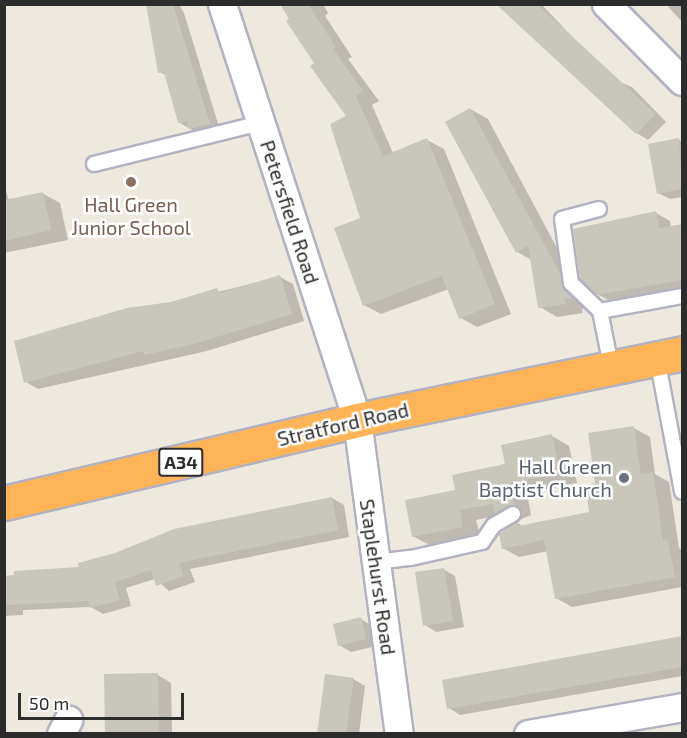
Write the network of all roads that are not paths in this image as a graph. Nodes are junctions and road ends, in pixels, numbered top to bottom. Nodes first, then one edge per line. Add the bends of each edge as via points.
1 (222, 4) edge
2 (606, 4) edge
3 (682, 81) edge
4 (261, 123) junction
5 (94, 164) dead end
6 (599, 209) dead end
7 (682, 296) edge
8 (600, 311) junction
9 (670, 355) edge
10 (611, 366) junction
11 (357, 420) junction
12 (682, 492) edge
13 (4, 503) edge
14 (513, 514) dead end
15 (376, 562) junction
16 (682, 707) edge
17 (399, 734) edge
18 (528, 734) edge

1 - 4 street, Petersfield Road
2 - 3 street
4 - 5 lane
4 - 11 street, Petersfield Road
6 - 8 lane via 562,219 571,283
7 - 8 lane
8 - 10 lane
9 - 10 highway, Stratford Road / A34
9 - 12 lane
10 - 11 highway, Stratford Road / A34
11 - 13 highway, Stratford Road / A34
11 - 15 street, Staplehurst Road
14 - 15 lane via 494,525 482,542
15 - 17 street, Staplehurst Road
16 - 18 street

